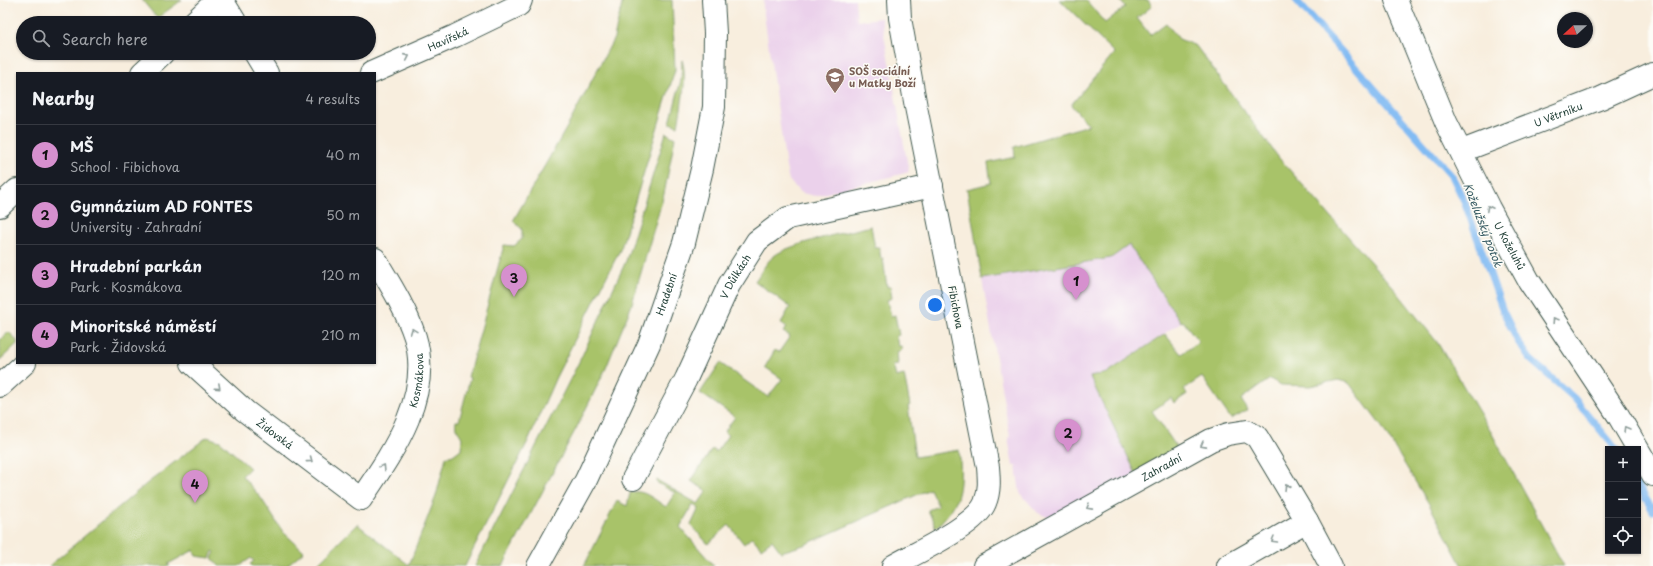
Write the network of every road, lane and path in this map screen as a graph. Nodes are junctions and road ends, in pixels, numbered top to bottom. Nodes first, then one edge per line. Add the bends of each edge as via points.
1 (217, 0) edge
2 (222, 0) edge
3 (521, 0) edge
4 (712, 0) edge
5 (899, 0) edge
6 (1396, 0) edge
7 (200, 16) edge
8 (232, 16) edge
9 (156, 60) edge
10 (259, 60) edge
11 (143, 72) edge
12 (266, 72) edge
13 (373, 72) edge
14 (1653, 74) edge
15 (1462, 151) junction
16 (932, 186) junction
17 (376, 261) edge
18 (24, 364) edge
19 (193, 364) edge
20 (0, 386) edge
21 (1653, 474) edge
22 (633, 479) dead end
23 (362, 499) joint
24 (1308, 521) junction
25 (538, 566) edge
26 (893, 566) edge
27 (984, 566) edge
28 (1228, 566) edge
29 (1332, 566) edge

1 - 7 street
2 - 8 street
13 -> 3 street, Havířská via 519,5
4 - 25 street, Hradební via 715,33 714,107 684,243 649,344 586,480
5 - 16 street, Fibichova
6 - 15 street, U Koželuhů via 1446,122
9 - 11 street
10 - 12 street
14 - 15 street, U Větrníku via 1601,98
21 -> 15 street, U Koželuhů via 1618,415 1529,281 1489,208
16 - 22 street, V Důlkách via 788,218 757,241 729,285 686,379
16 - 26 street, Fibichova via 990,488 985,504 964,526
23 -> 17 street, Kosmákova via 407,423 415,400 419,373 415,337 403,306
18 - 20 street
19 -> 23 street, Židovská via 245,411
24 -> 27 street, Zahradní via 1257,437 1247,430 1239,431 1211,440
24 -> 28 street
24 - 29 street, Zahradní

